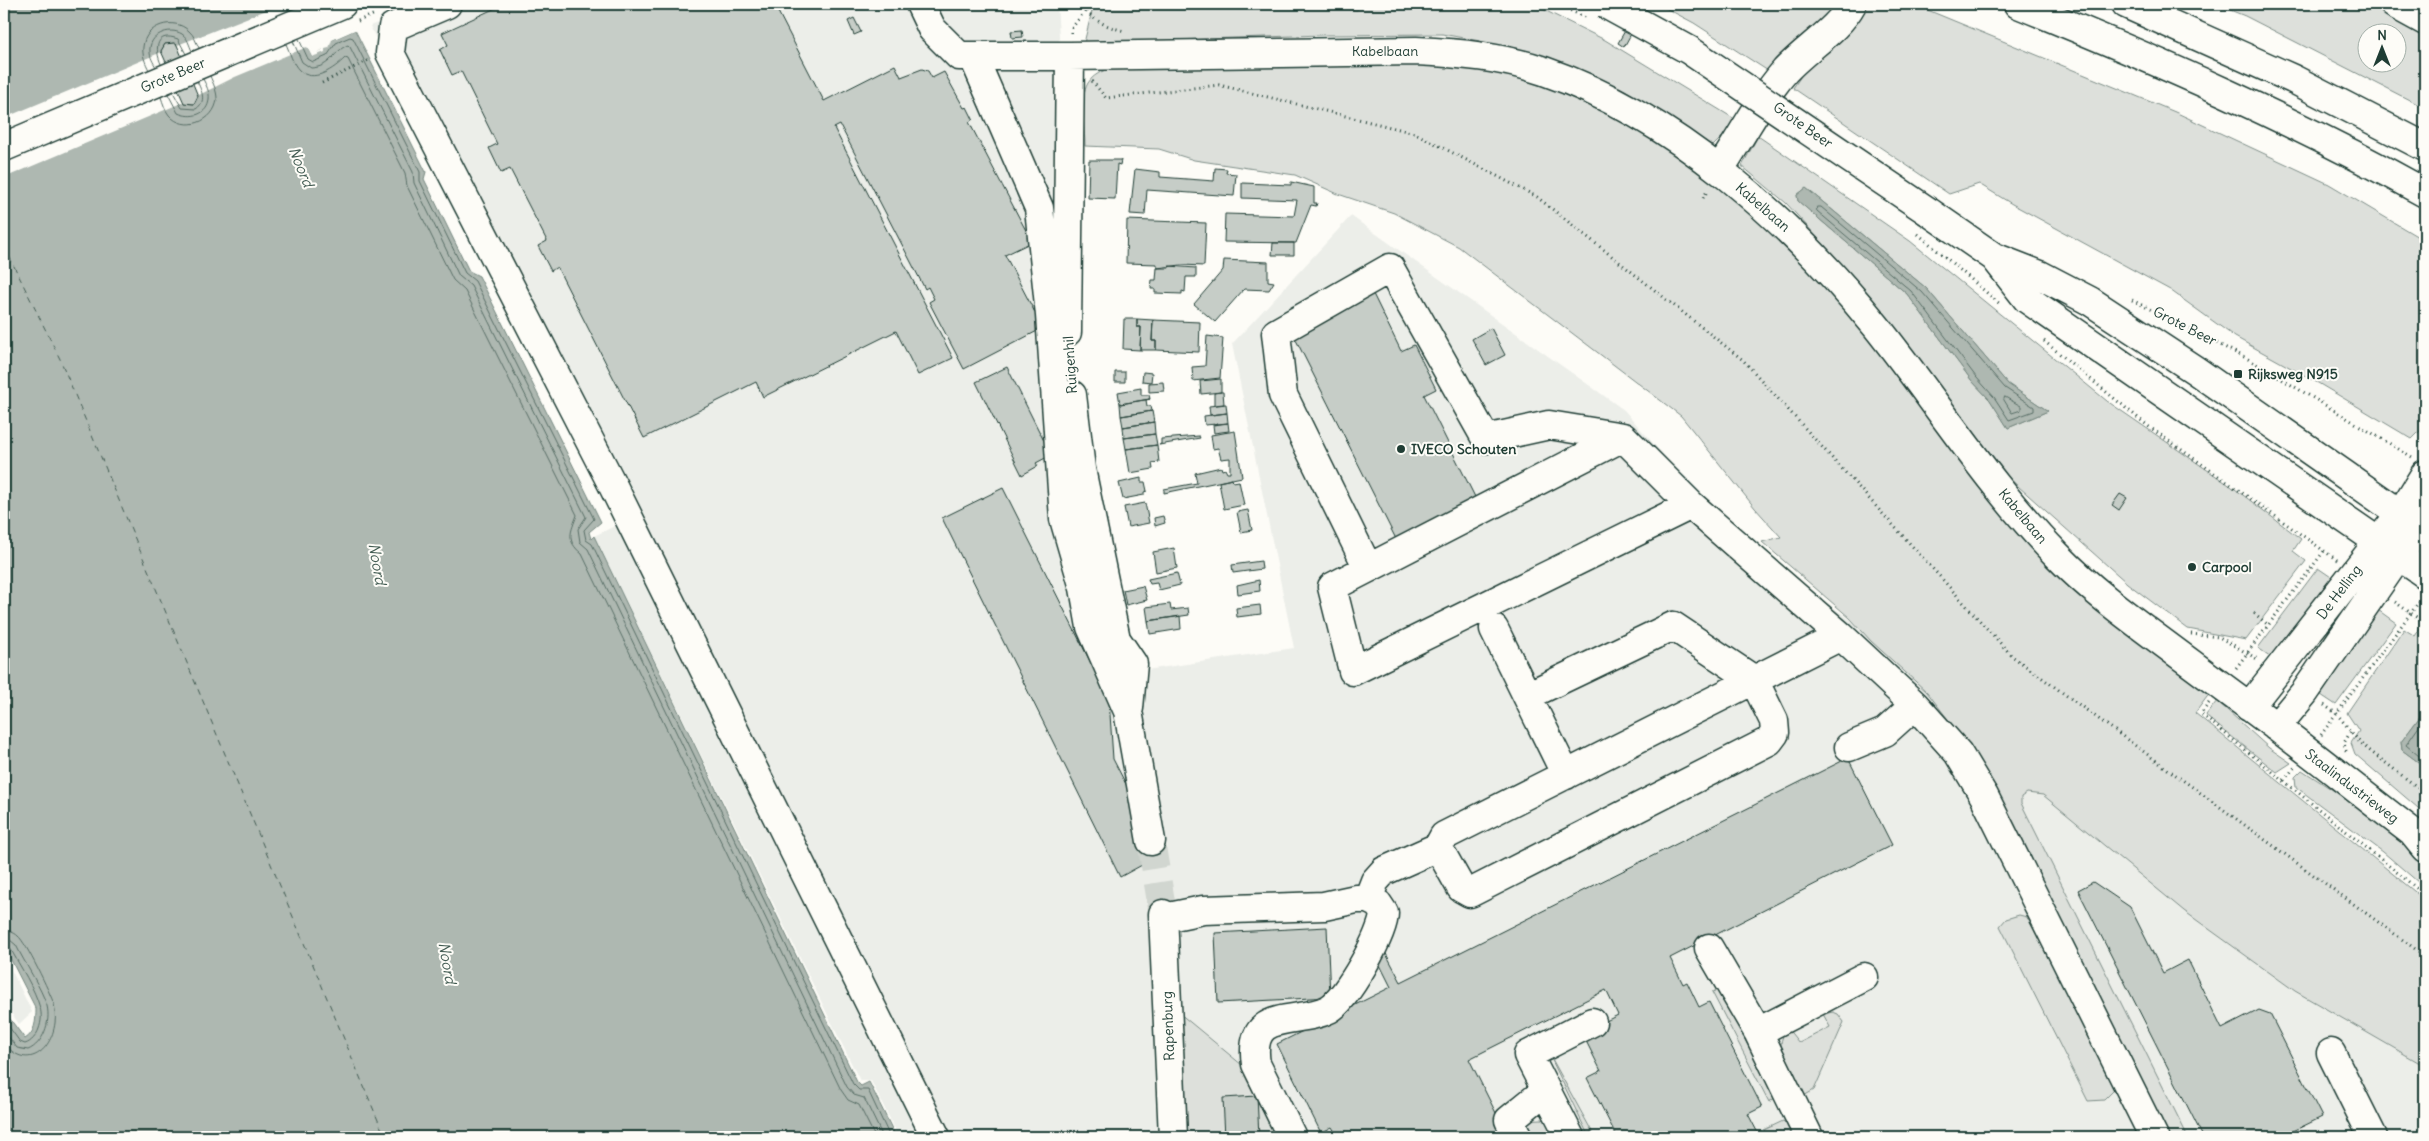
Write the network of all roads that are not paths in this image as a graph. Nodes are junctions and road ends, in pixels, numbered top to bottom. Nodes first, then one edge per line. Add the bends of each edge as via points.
1 (342, 4) edge
2 (448, 4) edge
3 (920, 4) edge
4 (1605, 4) edge
5 (1852, 4) edge
6 (2018, 4) edge
7 (2126, 4) edge
8 (2394, 4) edge
9 (2425, 21) edge
10 (973, 56) junction
11 (1070, 56) junction
12 (4, 147) edge
13 (2425, 147) edge
14 (1720, 169) junction
15 (2425, 193) edge
16 (1994, 257) junction
17 (1623, 437) junction
18 (2421, 467) edge
19 (1691, 505) junction
20 (2418, 522) edge
21 (2388, 548) junction
22 (1368, 568) junction
23 (2425, 574) edge
24 (1494, 629) dead end
25 (1841, 636) junction
26 (1754, 680) junction
27 (1527, 696) junction
28 (1915, 705) junction
29 (2249, 707) junction
30 (1128, 710) junction
31 (2276, 727) junction
32 (1849, 747) dead end
33 (1566, 775) junction
34 (1151, 841) tunnel mouth
35 (1438, 847) junction
36 (2425, 848) edge
37 (1368, 899) junction
38 (1709, 948) dead end
39 (1864, 977) dead end
40 (1592, 1022) dead end
41 (1758, 1032) junction
42 (2331, 1053) dead end
43 (1546, 1090) junction
44 (936, 1137) edge
45 (1173, 1137) edge
46 (1292, 1137) edge
47 (1518, 1137) edge
48 (1570, 1137) edge
49 (1809, 1137) edge
50 (2154, 1137) edge
51 (2373, 1137) edge

1 - 12 main road, Grote Beer
2 - 44 main road via 393,27 390,53 612,484
3 - 10 main road, Kabelbaan via 932,29 959,56
4 - 16 main road, Grote Beer, bridge via 1704,59 1922,222
5 - 14 main road via 1845,17 1806,48 1784,72
6 - 15 main road via 2204,82
7 - 13 main road via 2293,79
8 - 9 main road
10 - 11 main road, Kabelbaan
10 - 30 main road via 1039,208 1064,520 1092,627
11 - 14 main road, Kabelbaan via 1416,51 1499,59 1580,85 1668,134
11 - 30 main road, Ruigenhil via 1067,326 1070,374 1081,469 1116,639 1133,664
14 - 29 main road, Kabelbaan via 1764,206 1834,275 2002,492 2059,558 2111,604
16 - 20 main road, Grote Beer via 2048,278 2090,301
16 - 21 main road, Grote Beer via 2028,299
17 - 19 main road
17 - 22 main road
17 - 22 main road via 1549,425 1486,439 1390,268 1276,333 1283,395
18 - 20 main road, De Helling
19 - 22 main road via 1353,671 1332,587
19 - 25 main road
20 - 21 main road, De Helling
21 - 23 main road, Grote Beer
21 - 29 main road, De Helling
21 - 31 main road, De Helling via 2305,692
24 - 27 main road
25 - 26 main road
25 - 28 main road
26 - 27 main road via 1673,626
26 - 33 main road
26 - 35 main road via 1774,721 1775,733 1769,741 1470,893 1460,888
27 - 33 main road
28 - 32 main road via 1885,732
28 - 50 main road via 1958,753 1984,796
29 - 31 main road, Kabelbaan
30 - 34 main road
31 - 36 main road, Staalindustrieweg via 2412,832
33 - 35 main road via 1444,836
35 - 37 main road via 1384,871 1375,880
37 - 45 main road, Rapenburg via 1324,906 1203,910 1163,916
37 - 46 main road via 1378,904 1384,913 1384,922 1345,994 1322,1012 1274,1021 1262,1028 1256,1038 1256,1064
38 - 41 main road
39 - 41 main road
40 - 43 main road via 1528,1054
41 - 49 main road
42 - 51 main road
43 - 47 main road via 1509,1120
43 - 48 main road

